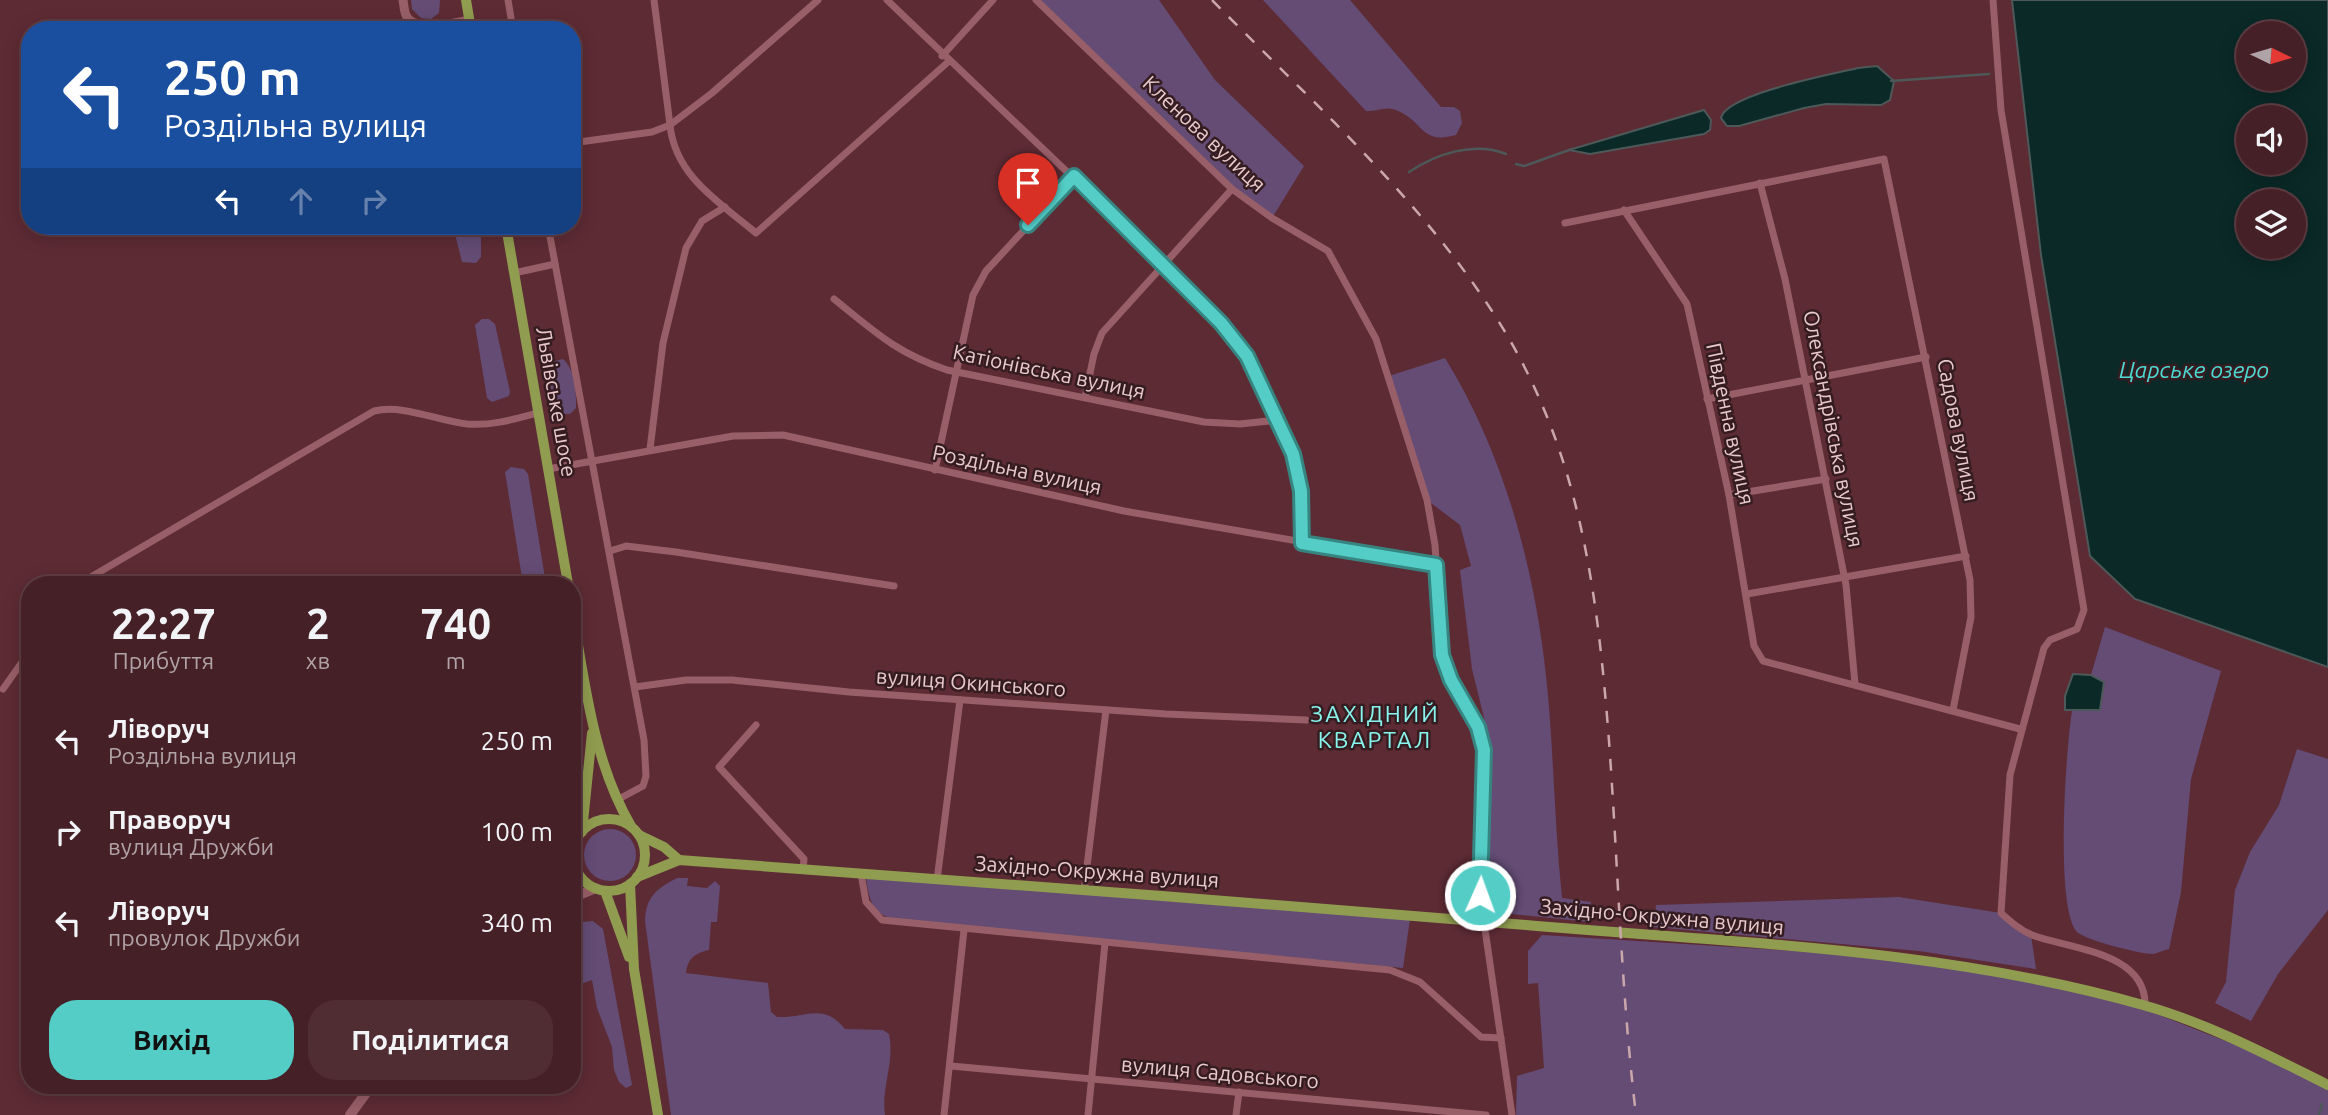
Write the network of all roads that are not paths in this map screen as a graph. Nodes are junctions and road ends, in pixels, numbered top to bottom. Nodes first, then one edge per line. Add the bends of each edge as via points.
1 (403, 0) edge
2 (466, 0) edge
3 (508, 0) edge
4 (654, 0) edge
5 (818, 0) edge
6 (887, 0) edge
7 (993, 0) edge
8 (1036, 0) edge
9 (1993, 0) edge
10 (411, 21) edge
11 (469, 21) edge
12 (512, 21) edge
13 (945, 59) junction
14 (670, 125) junction
15 (581, 142) edge
16 (1074, 176) junction
17 (1760, 183) junction
18 (1232, 189) junction
19 (725, 207) junction
20 (1624, 210) junction
21 (1565, 223) dead end
22 (508, 235) edge
23 (550, 235) edge
24 (555, 264) junction
25 (1165, 267) junction
26 (514, 273) junction
27 (834, 299) dead end
28 (1926, 357) junction
29 (954, 372) junction
30 (1806, 381) junction
31 (1085, 397) junction
32 (1707, 399) junction
33 (538, 414) junction
34 (1278, 420) junction
35 (650, 449) junction
36 (593, 462) junction
37 (548, 470) junction
38 (935, 470) junction
39 (1826, 480) junction
40 (1729, 495) junction
41 (1302, 543) junction
42 (610, 551) junction
43 (1966, 556) junction
44 (1436, 565) junction
45 (93, 576) edge
46 (567, 576) edge
47 (1844, 578) junction
48 (894, 586) dead end
49 (1747, 594) junction
50 (581, 662) edge
51 (21, 664) edge
52 (1855, 684) junction
53 (635, 687) junction
54 (3, 689) dead end
55 (960, 700) junction
56 (1106, 710) junction
57 (1954, 710) junction
58 (1306, 720) dead end
59 (756, 725) dead end
60 (592, 726) junction
61 (2020, 729) junction
62 (617, 800) junction
63 (581, 809) edge
64 (635, 831) junction
65 (581, 834) edge
66 (679, 860) junction
67 (803, 870) junction
68 (861, 874) junction
69 (581, 875) edge
70 (937, 880) junction
71 (633, 881) junction
72 (601, 889) junction
73 (1084, 891) junction
74 (581, 895) edge
75 (1484, 921) junction
76 (964, 929) junction
77 (1105, 943) junction
78 (634, 969) junction
79 (2145, 1005) junction
80 (1501, 1038) junction
81 (951, 1066) junction
82 (1092, 1079) junction
83 (2328, 1084) edge
84 (1239, 1092) junction
85 (365, 1094) edge
86 (1388, 1106) junction
87 (350, 1115) edge
88 (658, 1115) edge
89 (944, 1115) edge
90 (1088, 1115) edge
91 (1236, 1115) edge
92 (1387, 1115) edge
93 (1486, 1115) edge
94 (1512, 1115) edge

1 - 10 street
2 - 11 main road
3 - 12 street
4 - 14 street
5 - 14 street
6 - 13 street
7 - 13 street
8 - 18 street, Кленова вулиця
9 - 61 street via 2001,110 2084,610 2077,629 2050,640 2044,648
13 - 16 street
13 - 19 street via 756,233
14 - 15 street via 631,136
14 - 19 street via 678,160
16 - 25 street
16 - 29 street via 986,271 974,295
17 - 20 street
17 - 28 street, Садова вулиця via 1884,159
17 - 30 street, Олександрівська вулиця
18 - 25 street
18 - 44 street, Кленова вулиця via 1272,218 1319,242 1341,271 1376,339 1389,376 1427,500
19 - 35 street via 702,221 686,248 663,343
20 - 21 street
20 - 32 street, Південна вулиця via 1687,304
22 - 26 main road, Львівське шосе
23 - 24 street
24 - 26 street
24 - 36 street
25 - 31 street via 1102,333
25 - 34 street via 1247,356
26 - 33 main road, Львівське шосе
27 - 29 street, Катіонівська вулиця via 891,346
28 - 30 street
28 - 43 street, Садова вулиця
29 - 31 street, Катіонівська вулиця
29 - 38 street
30 - 32 street
30 - 39 street, Олександрівська вулиця
31 - 34 street, Катіонівська вулиця via 1204,422
32 - 40 street, Південна вулиця
33 - 37 main road, Львівське шосе
33 - 45 street via 498,424 468,424 394,410 374,411
34 - 41 street via 1297,469
35 - 36 street, Роздільна вулиця
35 - 38 street, Роздільна вулиця via 733,436 783,435
36 - 37 street, Роздільна вулиця
36 - 42 street
37 - 46 main road, Львівське шосе
38 - 41 street, Роздільна вулиця
39 - 40 street
39 - 47 street, Олександрівська вулиця
40 - 49 street, Південна вулиця
41 - 44 street, Роздільна вулиця
42 - 48 street via 626,546 676,551
42 - 53 street
43 - 47 street
43 - 57 street, Садова вулиця via 1971,617
44 - 75 street, Кленова вулиця via 1442,655 1478,727 1484,750 1480,895
47 - 49 street
47 - 52 street, Олександрівська вулиця
49 - 52 street, Південна вулиця via 1754,646 1763,661
50 - 60 main road
51 - 54 street
52 - 57 street
53 - 55 street, вулиця Окинського via 732,680
53 - 62 street via 646,776 643,786
55 - 56 street, вулиця Окинського
55 - 70 street
56 - 58 street, вулиця Окинського
56 - 73 street
57 - 61 street
59 - 67 street via 719,767 804,859
60 - 62 main road
60 - 63 main road
61 - 79 street via 2006,800 2001,913 2031,935 2124,965 2141,984
62 - 64 main road
64 - 65 main road via 611,819 590,824
64 - 66 main road, Західно-Окружна вулиця
64 - 71 main road via 645,856
66 - 67 main road, Західно-Окружна вулиця
66 - 71 main road, Західно-Окружна вулиця
67 - 68 main road, Західно-Окружна вулиця
68 - 70 main road, Західно-Окружна вулиця
68 - 76 street via 866,902 882,920
69 - 72 main road
70 - 73 main road, Західно-Окружна вулиця
71 - 72 main road
71 - 78 main road
72 - 74 main road
72 - 78 main road
73 - 75 main road, Західно-Окружна вулиця
75 - 79 main road, Західно-Окружна вулиця via 1842,950 1991,968
75 - 80 street, Кленова вулиця
76 - 77 street
76 - 81 street
77 - 80 street via 1402,972 1420,982 1480,1037
77 - 82 street
78 - 88 main road
79 - 83 main road, Західно-Окружна вулиця via 2250,1046
80 - 94 street, Кленова вулиця
81 - 82 street, вулиця Садовського
81 - 89 street
82 - 84 street, вулиця Садовського
82 - 90 street
84 - 86 street, вулиця Садовського
84 - 91 street
85 - 87 main road
86 - 92 street
86 - 93 street, вулиця Садовського

